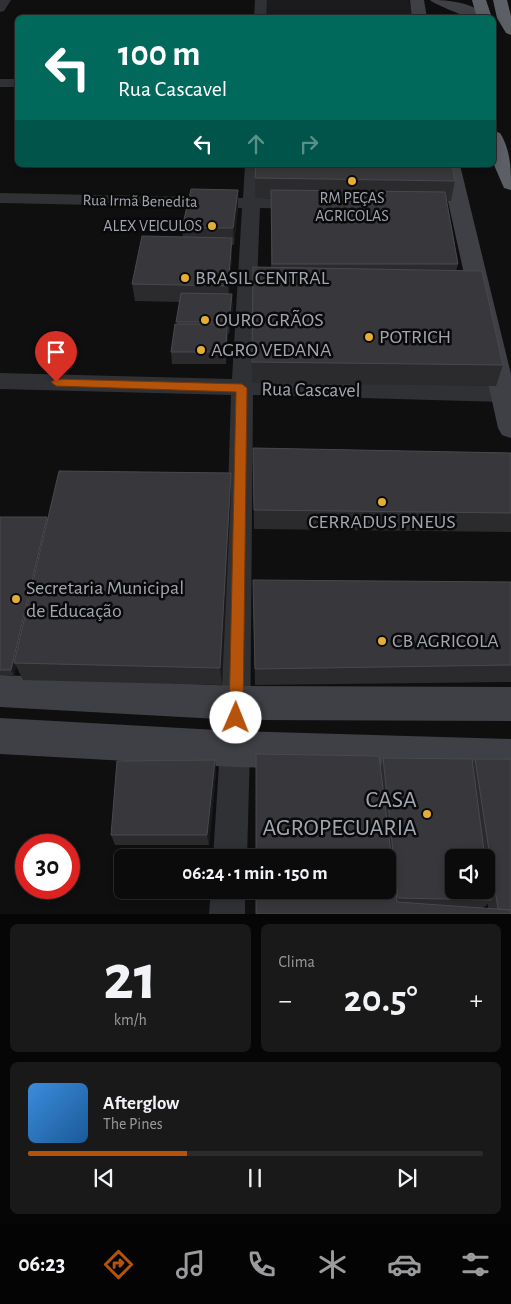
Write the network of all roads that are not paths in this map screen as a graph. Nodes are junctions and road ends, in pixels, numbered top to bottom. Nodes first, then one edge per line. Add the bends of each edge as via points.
1 (5, 0) edge
2 (261, 0) edge
3 (417, 0) edge
4 (436, 0) edge
5 (478, 0) edge
6 (500, 0) edge
7 (0, 8) edge
8 (260, 15) edge
9 (420, 15) edge
10 (475, 15) edge
11 (484, 15) edge
12 (509, 20) edge
13 (0, 83) edge
14 (15, 83) edge
15 (496, 127) edge
16 (511, 136) edge
17 (496, 143) edge
18 (253, 167) edge
19 (450, 167) edge
20 (511, 184) edge
21 (0, 198) edge
22 (251, 203) junction
23 (320, 204) edge
24 (0, 380) edge
25 (242, 388) junction
26 (503, 394) junction
27 (511, 428) edge
28 (0, 691) edge
29 (236, 703) junction
30 (511, 704) edge
31 (0, 736) edge
32 (235, 749) junction
33 (511, 757) edge
34 (230, 849) edge
35 (227, 899) edge
36 (226, 914) edge

1 - 7 street
2 - 8 street
3 - 9 street
4 - 10 street
5 - 11 highway
6 - 12 highway
13 - 14 street
15 - 16 highway
17 - 20 highway
18 - 22 street
19 - 26 street via 449,207
21 - 22 street, Rua Irmã Benedita
22 - 23 street, Rua Irmã Benedita
22 - 25 street
24 - 25 street, Rua Cascavel
25 - 26 street, Rua Cascavel
25 - 29 street
26 - 27 street
28 - 29 street
29 - 30 street
29 - 32 street
31 - 32 street
32 - 33 street
32 - 34 street
35 - 36 street

